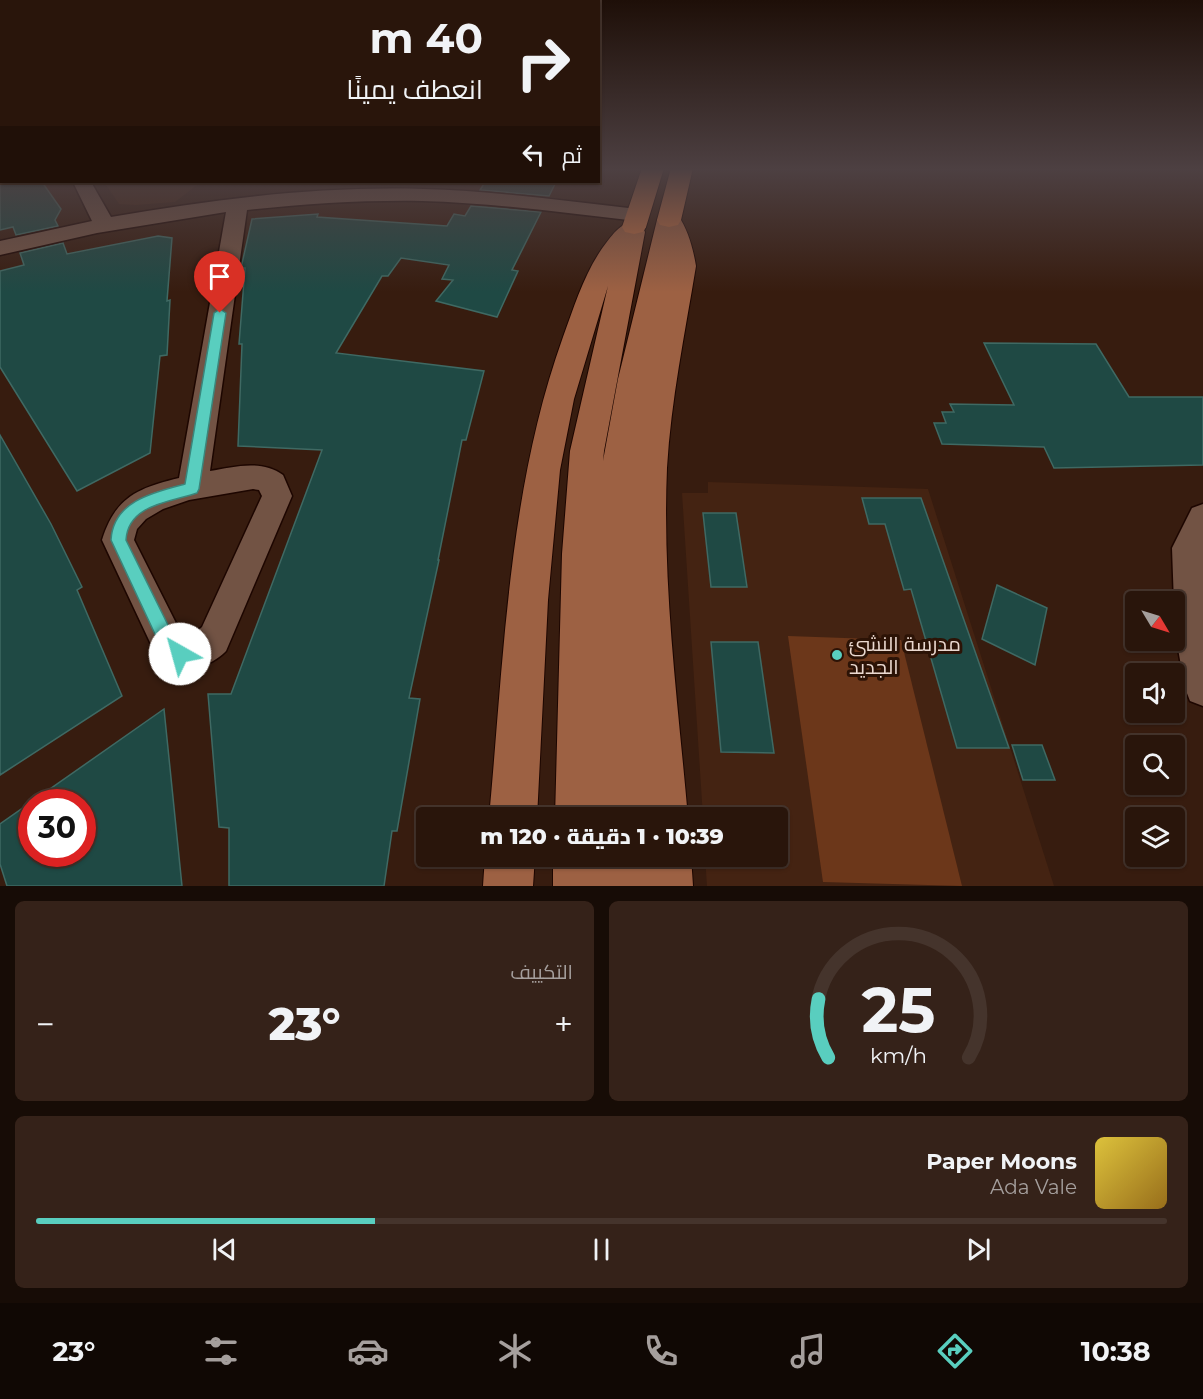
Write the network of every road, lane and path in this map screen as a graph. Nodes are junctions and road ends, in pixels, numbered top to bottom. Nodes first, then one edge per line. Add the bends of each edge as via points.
1 (96, 209) edge
2 (198, 209) edge
3 (237, 209) edge
4 (555, 209) edge
5 (648, 209) edge
6 (654, 209) edge
7 (646, 221) junction
8 (104, 224) junction
9 (0, 248) edge
10 (192, 489) junction
11 (1203, 517) edge
12 (1196, 553) edge
13 (1203, 688) edge
14 (514, 807) edge
15 (579, 807) edge
16 (624, 807) edge
17 (663, 807) edge
18 (509, 867) edge
19 (578, 867) edge
20 (625, 867) edge
21 (667, 867) edge
22 (508, 886) edge
23 (578, 886) edge
24 (625, 886) edge
25 (668, 886) edge

1 - 8 street
2 - 8 street
3 - 10 street
4 - 7 street
5 - 7 highway
6 - 7 highway
7 - 14 main road via 614,246 600,271 568,366 543,468
7 - 15 main road via 587,451 581,554
7 - 16 main road via 633,379 620,462 618,565
7 - 17 main road via 680,247 683,266 659,404 649,494 650,605
8 - 9 street
10 - 10 street via 142,504 123,521 118,540 168,643 180,654 205,648 214,639 277,496 275,485 263,478
11 - 12 street
12 - 13 street via 1192,632
18 - 22 main road
19 - 23 main road
20 - 24 main road
21 - 25 main road

